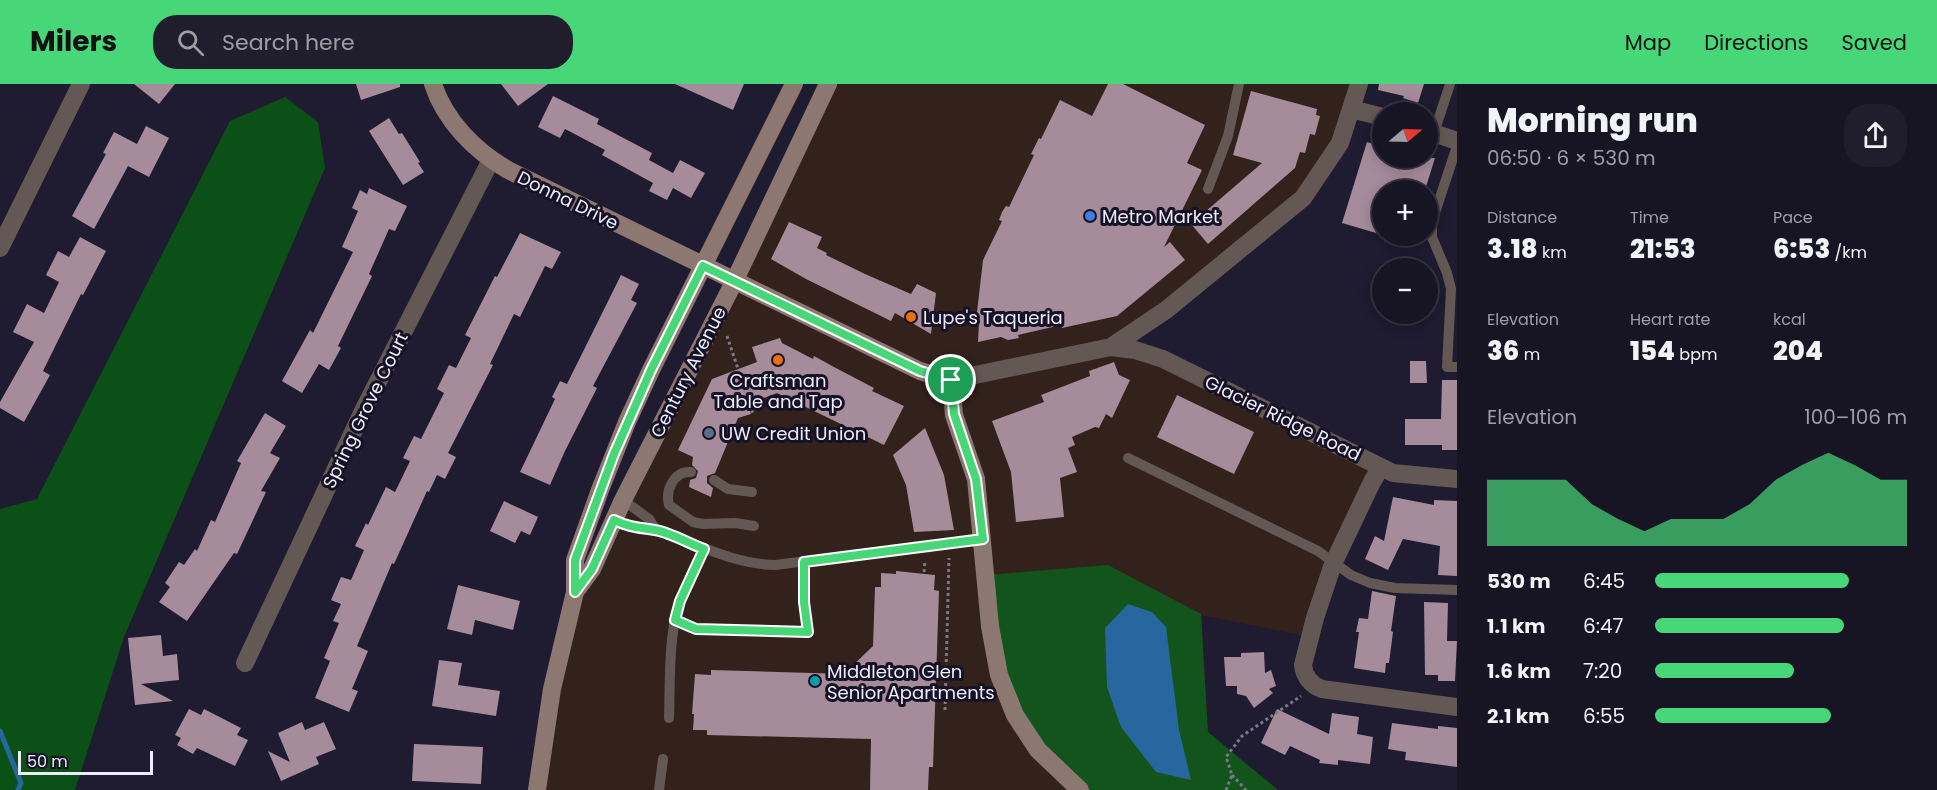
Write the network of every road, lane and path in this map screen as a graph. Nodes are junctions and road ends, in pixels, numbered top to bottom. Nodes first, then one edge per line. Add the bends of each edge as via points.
1 (81, 84) edge
2 (433, 84) edge
3 (794, 84) edge
4 (828, 84) edge
5 (1239, 84) edge
6 (1359, 84) edge
7 (1450, 84) edge
8 (1351, 109) junction
9 (1372, 114) edge
10 (1438, 114) edge
11 (1438, 134) edge
12 (1457, 141) edge
13 (1457, 147) edge
14 (491, 160) junction
15 (1208, 189) dead end
16 (0, 248) edge
17 (703, 266) junction
18 (734, 282) junction
19 (725, 332) dead end
20 (1111, 347) junction
21 (1457, 367) edge
22 (951, 380) junction
23 (753, 414) dead end
24 (1128, 458) dead end
25 (1381, 467) junction
26 (691, 472) dead end
27 (1457, 479) edge
28 (714, 480) dead end
29 (752, 492) dead end
30 (623, 500) junction
31 (614, 520) junction
32 (754, 526) dead end
33 (656, 530) junction
34 (983, 539) junction
35 (704, 549) junction
36 (949, 558) dead end
37 (925, 561) dead end
38 (804, 562) junction
39 (1333, 564) junction
40 (924, 572) dead end
41 (1457, 590) edge
42 (575, 592) junction
43 (675, 620) junction
44 (245, 663) dead end
45 (1315, 686) junction
46 (1457, 707) edge
47 (945, 710) dead end
48 (669, 718) dead end
49 (663, 759) dead end
50 (1232, 775) junction
51 (537, 790) edge
52 (659, 790) edge
53 (1080, 790) edge
54 (1226, 790) edge
55 (1246, 790) edge

1 - 16 street
2 - 14 main road, Donna Drive via 447,116
3 - 17 main road, Century Avenue
4 - 18 main road, Century Avenue
5 - 15 lane via 1228,136
6 - 8 street
7 - 10 lane
8 - 9 street
8 - 20 street via 1340,143 1303,198 1166,310
11 - 12 street
13 - 21 lane via 1432,222 1432,237 1451,289 1447,367
14 - 17 main road, Donna Drive
14 - 44 street, Spring Grove Court via 363,411
17 - 18 main road, Donna Drive
17 - 42 main road, Century Avenue via 614,454 575,560
18 - 22 main road, Donna Drive via 920,371
18 - 30 main road, Century Avenue
19 - 23 path
20 - 22 street
20 - 25 street, Glacier Ridge Road via 1164,359
22 - 34 main road via 954,414 976,479
24 - 39 lane via 1318,551
25 - 27 street, Glacier Ridge Road via 1393,473
25 - 39 street
26 - 32 lane via 679,474 672,483 669,505 693,522
28 - 29 lane via 728,489
30 - 31 main road, Century Avenue
30 - 33 lane via 649,519
31 - 33 lane
31 - 42 main road, Century Avenue via 592,569
33 - 35 lane
34 - 38 lane
34 - 53 main road via 990,626 999,675 1015,715 1038,750
35 - 38 lane via 756,565
35 - 43 lane
36 - 47 path
37 - 40 path
38 - 43 lane via 808,632 696,629
39 - 41 lane via 1378,585
39 - 45 street via 1303,665
42 - 51 main road, Century Avenue via 552,689
43 - 48 lane
45 - 46 street
45 - 50 path via 1242,736 1226,757
49 - 52 lane
50 - 54 path
50 - 55 path

